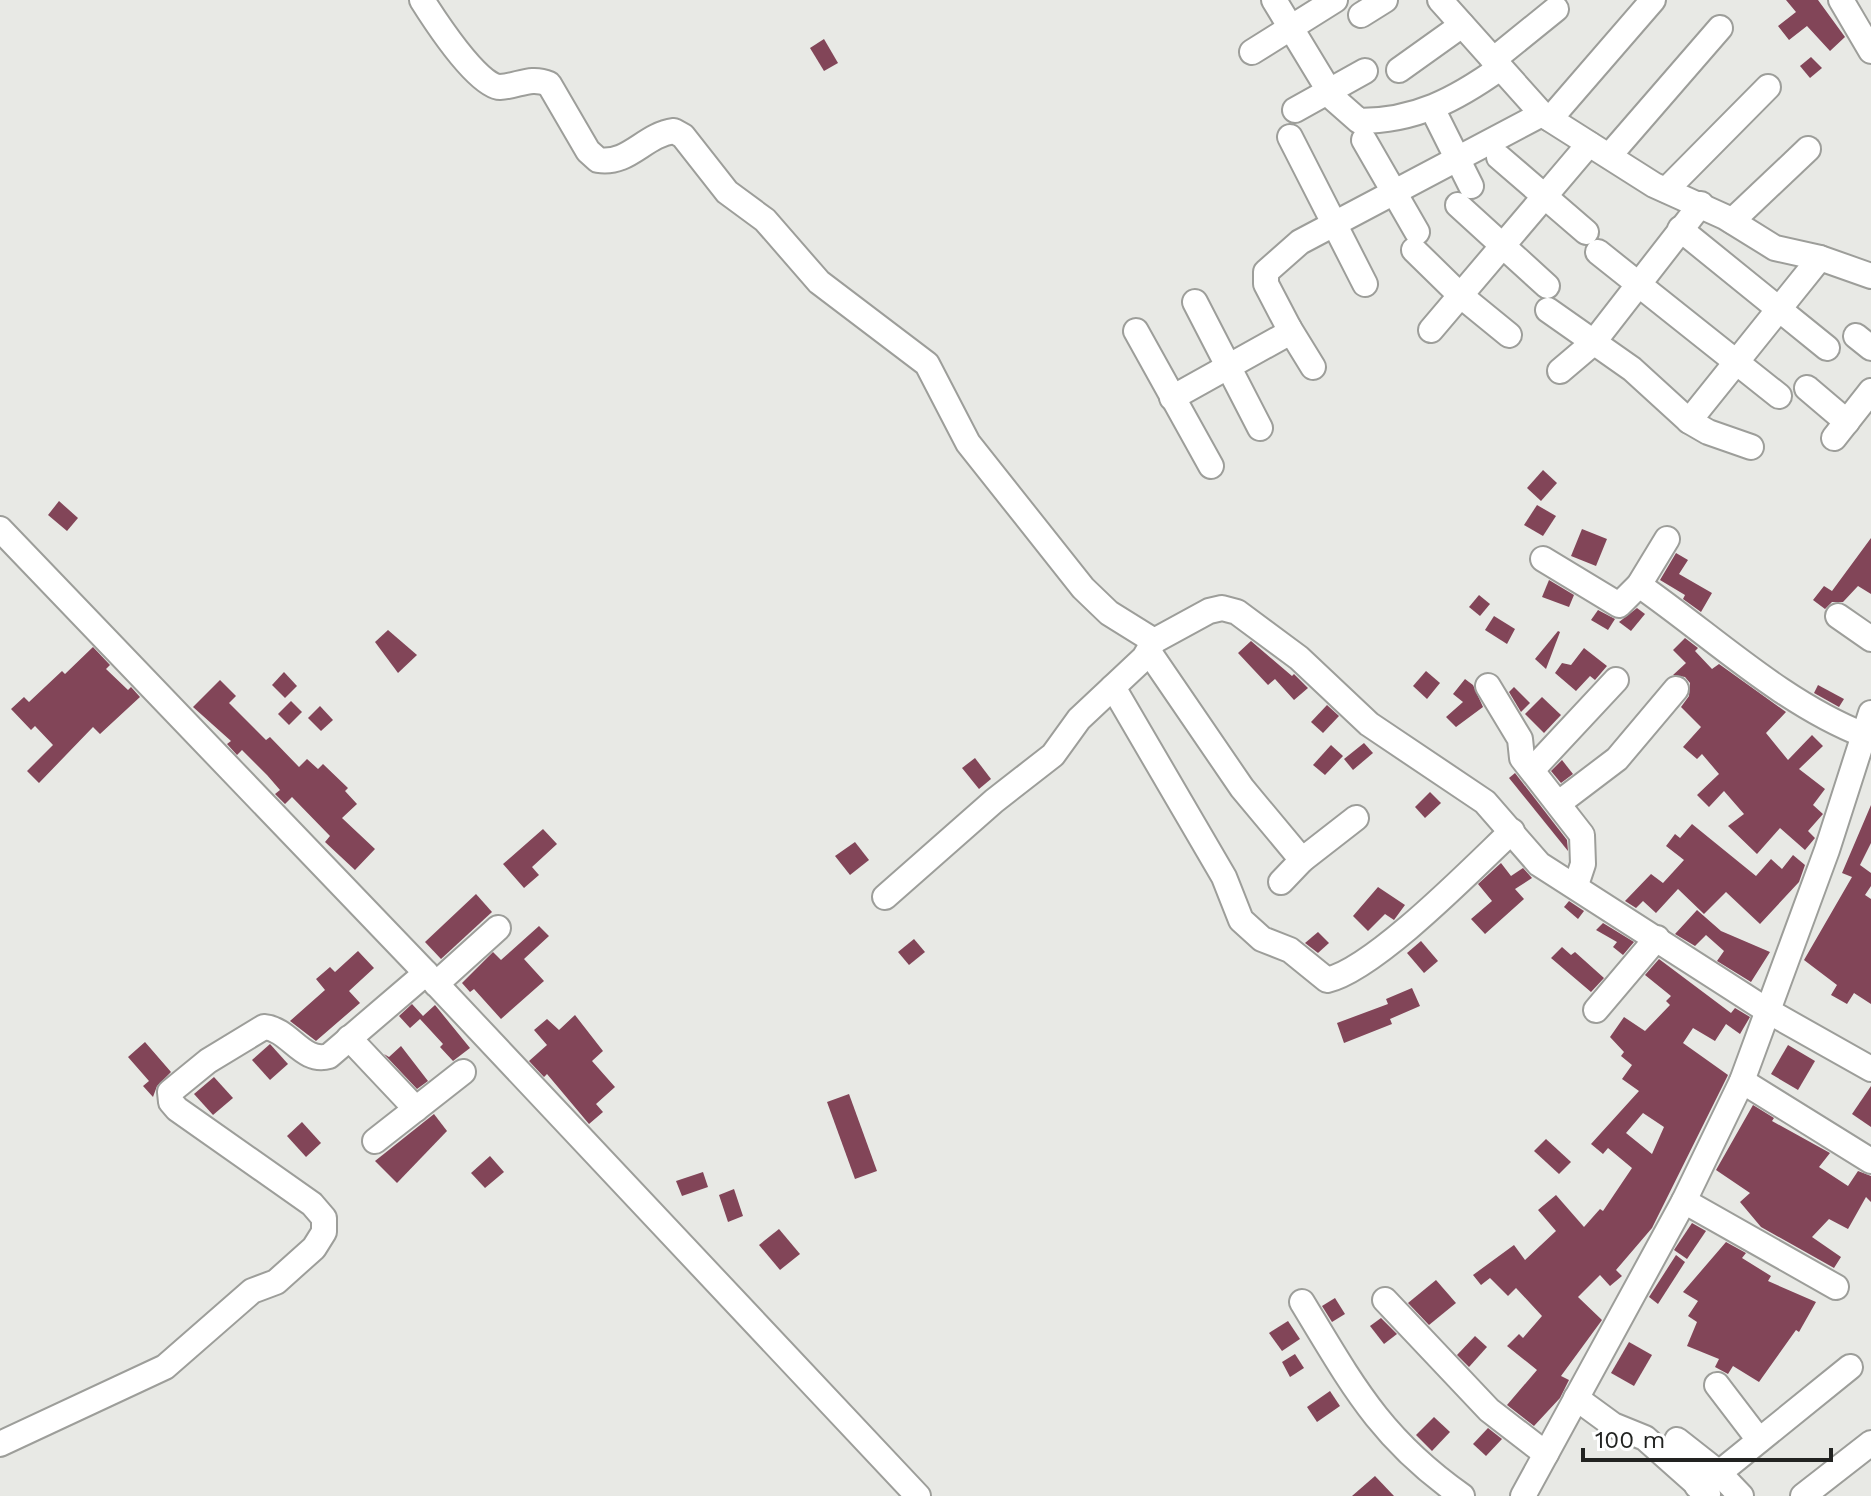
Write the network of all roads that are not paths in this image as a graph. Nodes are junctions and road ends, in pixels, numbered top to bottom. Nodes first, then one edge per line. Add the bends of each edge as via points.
1 (422, 0) edge
2 (1274, 0) edge
3 (1335, 0) edge
4 (1385, 0) edge
5 (1440, 0) edge
6 (1653, 0) edge
7 (1841, 0) edge
8 (1556, 9) dead end
9 (1361, 15) dead end
10 (1462, 25) junction
11 (1291, 27) junction
12 (1720, 28) dead end
13 (1871, 51) edge
14 (1252, 52) dead end
15 (1496, 64) junction
16 (1399, 70) dead end
17 (1365, 71) dead end
18 (1768, 87) dead end
19 (1329, 91) junction
20 (1295, 110) dead end
21 (1546, 117) junction
22 (1437, 118) dead end
23 (1290, 137) dead end
24 (1364, 140) dead end
25 (1808, 149) dead end
26 (1599, 150) junction
27 (1499, 157) dead end
28 (1457, 159) junction
29 (1666, 190) junction
30 (1392, 194) junction
31 (1545, 196) junction
32 (1701, 204) junction
33 (1732, 221) junction
34 (1334, 224) junction
35 (1680, 229) junction
36 (1503, 246) junction
37 (1820, 258) junction
38 (1871, 276) edge
39 (1637, 283) junction
40 (1365, 284) dead end
41 (1547, 286) dead end
42 (1460, 295) junction
43 (1195, 302) dead end
44 (1780, 308) junction
45 (1548, 310) dead end
46 (1289, 328) junction
47 (1431, 330) dead end
48 (1136, 331) dead end
49 (1509, 335) dead end
50 (1593, 343) junction
51 (1827, 348) dead end
52 (1736, 362) junction
53 (1228, 367) junction
54 (1313, 367) dead end
55 (1560, 371) dead end
56 (1807, 388) dead end
57 (1871, 391) edge
58 (1779, 396) dead end
59 (1172, 398) junction
60 (1689, 421) junction
61 (1260, 428) dead end
62 (1751, 447) dead end
63 (1211, 466) dead end
64 (0, 529) edge
65 (1667, 539) dead end
66 (1543, 559) dead end
67 (1639, 585) junction
68 (1838, 616) dead end
69 (1871, 639) edge
70 (1152, 647) junction
71 (1616, 680) dead end
72 (1488, 686) dead end
73 (1113, 687) junction
74 (1676, 689) dead end
75 (1867, 724) edge
76 (1532, 770) junction
77 (1559, 803) junction
78 (1356, 818) dead end
79 (1512, 831) junction
80 (1302, 860) junction
81 (1281, 882) dead end
82 (1576, 885) junction
83 (885, 897) dead end
84 (498, 928) dead end
85 (1657, 938) junction
86 (431, 978) junction
87 (1596, 1010) dead end
88 (1768, 1011) junction
89 (349, 1038) junction
90 (1871, 1069) edge
91 (463, 1072) dead end
92 (1742, 1081) junction
93 (416, 1109) junction
94 (375, 1141) dead end
95 (1871, 1161) edge
96 (1684, 1201) junction
97 (1836, 1287) dead end
98 (1385, 1300) dead end
99 (1302, 1302) dead end
100 (1850, 1367) dead end
101 (1717, 1385) dead end
102 (1576, 1398) junction
103 (1677, 1440) dead end
104 (1759, 1440) junction
105 (1871, 1443) edge
106 (0, 1444) edge
107 (1546, 1454) junction
108 (1719, 1473) junction
109 (1704, 1491) edge
110 (918, 1496) edge
111 (1462, 1496) edge
112 (1523, 1496) edge
113 (1741, 1496) edge
114 (1803, 1496) edge

1 - 70 street via 489,83 549,84 598,160 623,159 662,132 683,136 727,192 765,220 819,282 927,364 968,443 1083,588
2 - 11 street
3 - 11 street
4 - 9 street
5 - 10 street
6 - 21 street
7 - 13 street
8 - 15 street
10 - 15 street
10 - 16 street
11 - 14 street
11 - 19 street
12 - 26 street
15 - 19 street via 1445,105 1388,121 1359,121 1344,112
15 - 21 street
17 - 19 street
18 - 29 street
19 - 20 street
21 - 26 street
21 - 28 street
22 - 28 street
23 - 34 street
24 - 30 street
25 - 33 street
26 - 29 street
26 - 31 street
27 - 31 street
28 - 30 street
28 - 36 street via 1464,196
29 - 32 street
30 - 34 street
30 - 42 street via 1416,241
31 - 36 street
31 - 39 street
32 - 33 street
32 - 35 street
33 - 37 street via 1775,248
34 - 40 street
34 - 46 street via 1300,242 1266,272 1266,284
35 - 39 street
35 - 44 street
36 - 41 street
36 - 42 street
37 - 38 street
37 - 44 street
39 - 50 street
39 - 52 street
42 - 47 street
42 - 49 street
43 - 53 street
44 - 51 street
44 - 52 street
45 - 50 street
46 - 53 street via 1284,337
46 - 54 street
48 - 59 street
50 - 55 street
50 - 60 street via 1632,369
52 - 58 street
52 - 60 street
53 - 59 street
53 - 61 street
56 - 57 street via 1841,430
59 - 63 street
60 - 62 street
64 - 86 street
65 - 67 street
66 - 67 street via 1619,605
67 - 75 street via 1831,723
68 - 69 street
70 - 73 street
70 - 79 street via 1209,611 1237,612 1299,658 1369,724 1485,802
70 - 80 street via 1242,788
71 - 76 street
72 - 76 street
73 - 79 street via 1224,877 1241,920 1327,980 1404,930
73 - 83 street via 1079,719 1053,755
74 - 77 street via 1617,759
75 - 88 street
76 - 77 street
77 - 82 street via 1584,842
78 - 80 street
79 - 82 street via 1539,864
80 - 81 street
82 - 85 street
84 - 86 street
85 - 87 street
85 - 88 street
86 - 89 street
86 - 110 street
88 - 90 street
88 - 92 street
89 - 93 street
89 - 106 street via 318,1059 282,1031 264,1027 170,1092 177,1109 312,1204 324,1218 324,1232 314,1248 276,1282 252,1291 165,1367
91 - 93 street
92 - 95 street
92 - 96 street
93 - 94 street
96 - 97 street
96 - 102 street
98 - 107 street via 1489,1410
99 - 111 street via 1385,1431 1422,1468
100 - 104 street
101 - 104 street
102 - 107 street
102 - 109 street via 1613,1425 1645,1438
103 - 108 street
104 - 108 street
105 - 114 street
107 - 112 street
108 - 109 street
108 - 113 street

